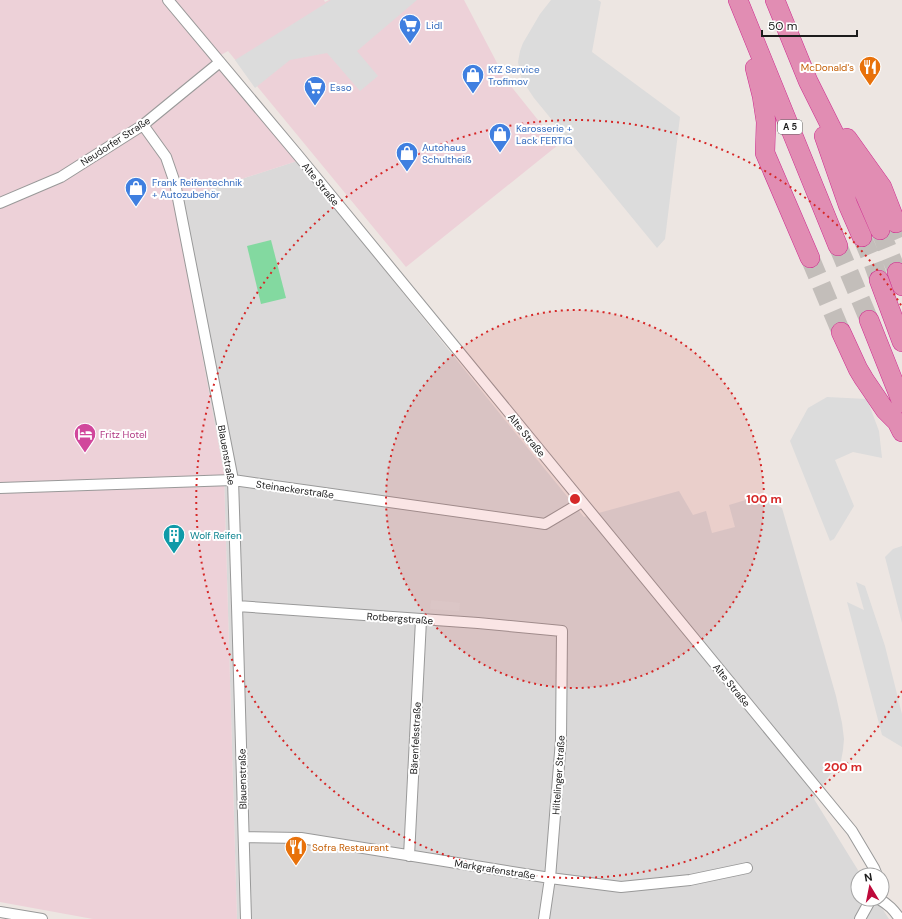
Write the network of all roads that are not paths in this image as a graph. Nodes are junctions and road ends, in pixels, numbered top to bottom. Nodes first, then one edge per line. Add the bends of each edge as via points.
1 (168, 0) edge
2 (740, 4) edge
3 (779, 4) edge
4 (220, 62) junction
5 (808, 81) junction
6 (143, 125) junction
7 (0, 203) edge
8 (888, 226) tunnel mouth
9 (862, 237) tunnel mouth
10 (838, 246) tunnel mouth
11 (810, 258) tunnel mouth
12 (879, 280) tunnel mouth
13 (869, 320) tunnel mouth
14 (841, 332) tunnel mouth
15 (902, 342) edge
16 (902, 403) edge
17 (902, 432) edge
18 (233, 480) junction
19 (0, 488) edge
20 (582, 502) junction
21 (238, 606) junction
22 (421, 620) junction
23 (562, 631) joint
24 (244, 837) junction
25 (410, 856) junction
26 (873, 867) edge
27 (747, 868) dead end
28 (550, 878) junction
29 (890, 906) edge
30 (867, 907) edge
31 (0, 912) edge
32 (42, 919) edge
33 (246, 919) edge
34 (544, 919) edge
35 (860, 919) edge
36 (900, 919) edge

1 - 4 street, Alte Straße
2 - 10 highway, A 5
2 - 11 highway via 762,96 766,122 765,153
3 - 5 highway
4 - 6 street, Neudorfer Straße
4 - 20 street, Alte Straße
5 - 8 highway via 865,195
5 - 9 highway via 822,130
6 - 7 street, Neudorfer Straße via 61,176
6 - 18 street, Blauenstraße via 166,157 175,183
12 - 15 highway
13 - 16 highway
14 - 17 highway via 864,379
18 - 19 street, Steinackerstraße
18 - 20 street, Steinackerstraße via 545,524
18 - 21 street, Blauenstraße
20 - 26 street, Alte Straße via 852,831
21 - 22 street, Rotbergstraße
21 - 24 street, Blauenstraße
22 - 23 street, Rotbergstraße
22 - 25 street, Bärenfelsstraße
23 - 28 street, Hiltelinger Straße via 561,740
24 - 25 street, Markgrafenstraße via 300,838
24 - 33 street, Blauenstraße
25 - 28 street, Markgrafenstraße
27 - 28 street, Markgrafenstraße via 690,880 621,887
28 - 34 street, Hiltelinger Straße
29 - 36 street
30 - 35 street
31 - 32 street

